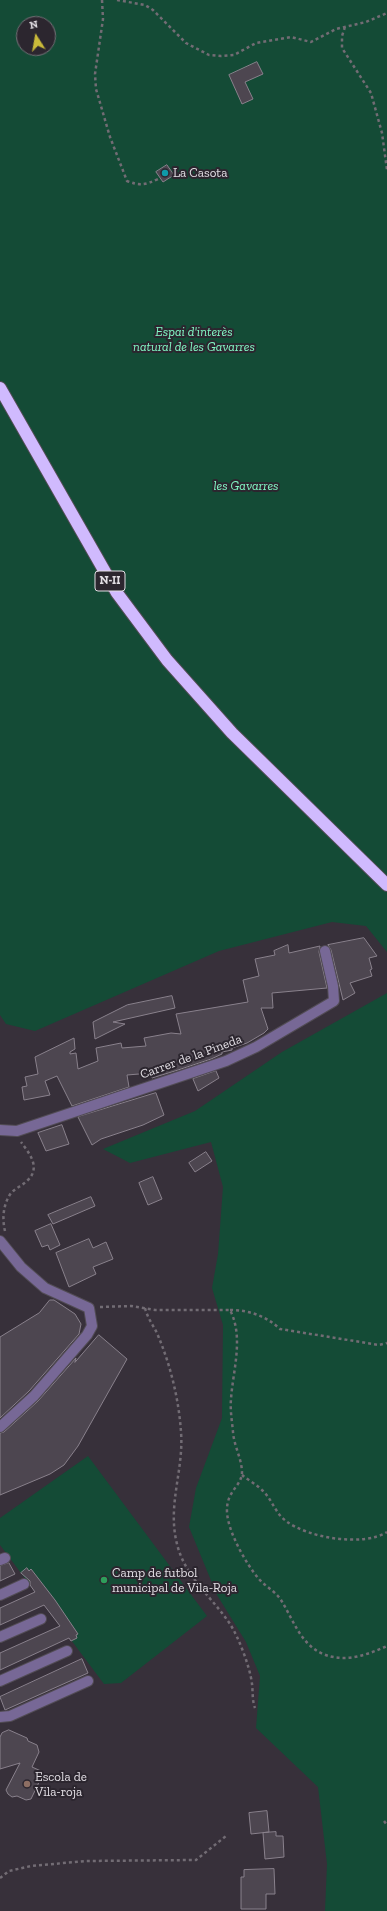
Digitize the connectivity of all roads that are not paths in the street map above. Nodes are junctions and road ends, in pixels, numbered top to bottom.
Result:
1 (0, 388) edge
2 (387, 885) edge
3 (325, 951) dead end
4 (0, 1130) edge
5 (3, 1237) edge
6 (0, 1427) edge
7 (24, 1584) dead end
8 (0, 1594) edge
9 (42, 1619) dead end
10 (0, 1637) edge
11 (67, 1651) dead end
12 (0, 1681) edge
13 (88, 1681) dead end
14 (0, 1716) edge

1 - 2 highway, N-II
3 - 4 street, Carrer de la Pineda
5 - 6 street
7 - 8 street
9 - 10 street
11 - 12 street
13 - 14 street

